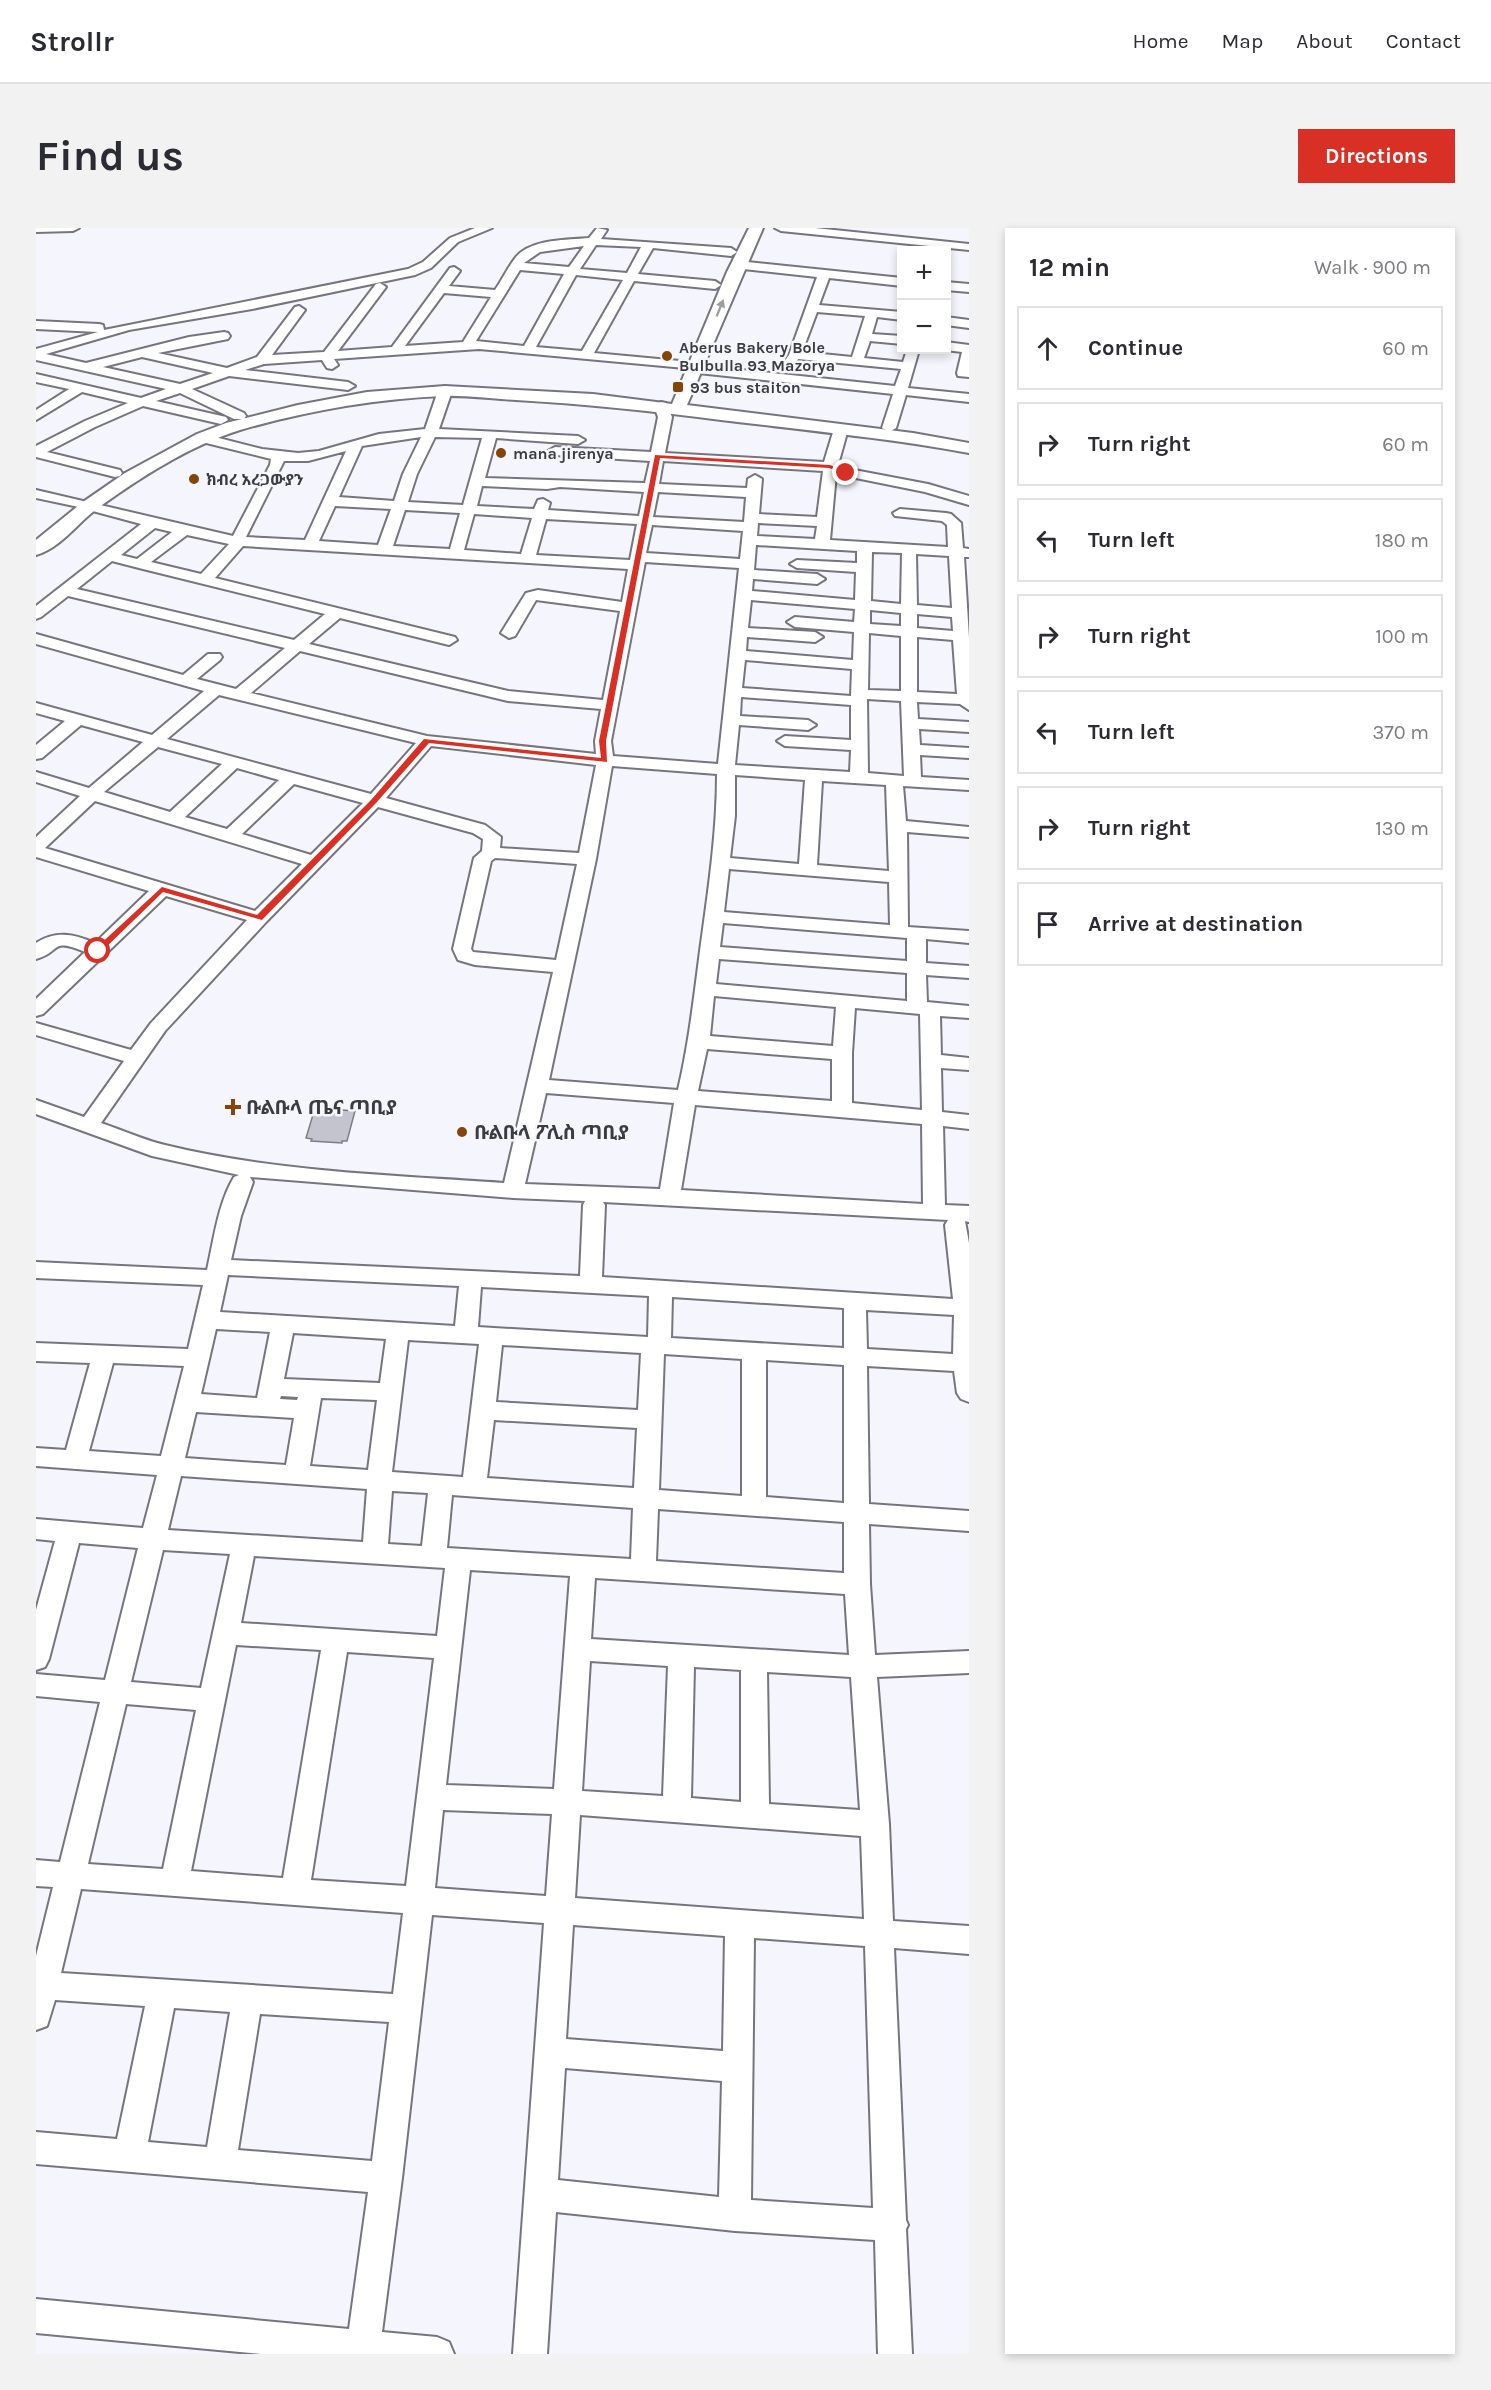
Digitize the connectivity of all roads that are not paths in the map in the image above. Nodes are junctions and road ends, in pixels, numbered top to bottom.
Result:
1 (72, 228) edge
2 (486, 228) edge
3 (602, 228) edge
4 (743, 228) edge
5 (756, 228) edge
6 (781, 228) edge
7 (923, 228) edge
8 (36, 229) edge
9 (811, 230) edge
10 (861, 232) edge
11 (593, 240) junction
12 (649, 244) junction
13 (916, 246) edge
14 (920, 246) edge
15 (951, 247) edge
16 (969, 247) edge
17 (734, 259) junction
18 (516, 266) junction
19 (454, 271) dead end
20 (572, 272) junction
21 (824, 275) junction
22 (630, 277) junction
23 (897, 282) edge
24 (716, 285) junction
25 (951, 286) edge
26 (380, 287) dead end
27 (969, 288) edge
28 (442, 289) junction
29 (498, 294) junction
30 (242, 307) junction
31 (812, 308) junction
32 (299, 310) dead end
33 (872, 313) junction
34 (897, 316) edge
35 (951, 322) edge
36 (969, 324) edge
37 (36, 325) edge
38 (128, 327) junction
39 (231, 328) junction
40 (865, 337) junction
41 (897, 340) edge
42 (467, 346) junction
43 (951, 347) edge
44 (528, 349) junction
45 (969, 349) edge
46 (396, 350) junction
47 (141, 353) junction
48 (36, 354) edge
49 (912, 354) edge
50 (586, 355) junction
51 (795, 355) junction
52 (327, 357) junction
53 (262, 360) junction
54 (857, 361) junction
55 (200, 366) junction
56 (908, 366) junction
57 (84, 367) junction
58 (687, 367) junction
59 (228, 372) junction
60 (966, 373) edge
61 (36, 378) edge
62 (780, 378) junction
63 (55, 382) junction
64 (80, 388) junction
65 (180, 388) junction
66 (348, 389) junction
67 (445, 391) junction
68 (901, 391) junction
69 (962, 397) edge
70 (36, 400) edge
71 (670, 400) junction
72 (142, 402) junction
73 (54, 404) junction
74 (36, 416) edge
75 (239, 416) junction
76 (221, 420) junction
77 (889, 428) junction
78 (841, 429) junction
79 (431, 431) junction
80 (46, 433) dead end
81 (490, 434) junction
82 (62, 436) junction
83 (203, 438) junction
84 (963, 444) edge
85 (356, 445) junction
86 (36, 452) edge
87 (658, 452) junction
88 (278, 457) junction
89 (552, 462) junction
90 (756, 463) junction
91 (830, 467) junction
92 (115, 473) junction
93 (477, 482) junction
94 (904, 483) junction
95 (651, 487) junction
96 (754, 493) junction
97 (36, 494) edge
98 (329, 501) junction
99 (969, 501) edge
100 (83, 504) junction
101 (399, 505) junction
102 (469, 510) junction
103 (540, 515) junction
104 (645, 520) junction
105 (952, 520) junction
106 (969, 520) edge
107 (826, 522) junction
108 (152, 523) junction
109 (750, 528) junction
110 (184, 530) junction
111 (36, 532) edge
112 (900, 534) junction
113 (237, 541) junction
114 (798, 542) junction
115 (822, 543) junction
116 (310, 545) junction
117 (865, 546) junction
118 (36, 549) edge
119 (384, 550) junction
120 (962, 552) edge
121 (456, 554) junction
122 (529, 554) junction
123 (108, 556) junction
124 (638, 558) junction
125 (139, 564) junction
126 (865, 568) junction
127 (746, 569) junction
128 (797, 571) junction
129 (817, 572) junction
130 (962, 574) edge
131 (204, 579) junction
132 (66, 591) junction
133 (744, 595) junction
134 (796, 600) junction
135 (816, 601) junction
136 (863, 605) junction
137 (962, 606) edge
138 (630, 608) junction
139 (910, 609) junction
140 (336, 613) junction
141 (36, 614) edge
142 (862, 626) junction
143 (794, 629) junction
144 (815, 630) junction
145 (739, 632) junction
146 (910, 632) junction
147 (509, 633) dead end
148 (960, 636) junction
149 (36, 639) edge
150 (449, 640) dead end
151 (296, 646) junction
152 (737, 656) junction
153 (214, 657) dead end
154 (813, 661) junction
155 (861, 665) junction
156 (186, 680) junction
157 (735, 686) junction
158 (216, 688) junction
159 (240, 694) junction
160 (859, 694) junction
161 (811, 698) junction
162 (909, 698) junction
163 (968, 702) edge
164 (609, 705) junction
165 (37, 709) edge
166 (78, 719) junction
167 (731, 720) junction
168 (910, 723) junction
169 (808, 725) junction
170 (969, 727) edge
171 (786, 732) junction
172 (153, 740) junction
173 (427, 741) junction
174 (808, 742) junction
175 (860, 746) junction
176 (912, 750) junction
177 (969, 753) edge
178 (36, 754) edge
179 (605, 760) junction
180 (233, 763) junction
181 (726, 768) junction
182 (782, 773) junction
183 (814, 776) junction
184 (36, 777) edge
185 (860, 778) junction
186 (289, 779) junction
187 (894, 780) junction
188 (913, 781) junction
189 (969, 785) edge
190 (92, 794) junction
191 (374, 801) junction
192 (174, 818) junction
193 (898, 826) junction
194 (969, 832) edge
195 (231, 835) junction
196 (36, 849) edge
197 (491, 854) junction
198 (587, 859) junction
199 (315, 862) junction
200 (721, 863) junction
201 (808, 870) junction
202 (898, 877) junction
203 (162, 889) junction
204 (714, 917) junction
205 (259, 918) junction
206 (907, 933) junction
207 (969, 937) edge
208 (98, 951) junction
209 (709, 952) junction
210 (36, 953) edge
211 (564, 967) junction
212 (915, 968) junction
213 (969, 972) edge
214 (705, 989) junction
215 (846, 1001) junction
216 (923, 1007) junction
217 (36, 1010) edge
218 (969, 1011) edge
219 (36, 1029) edge
220 (699, 1042) junction
221 (842, 1053) junction
222 (136, 1058) junction
223 (931, 1061) junction
224 (969, 1064) edge
225 (538, 1086) junction
226 (687, 1096) junction
227 (36, 1107) edge
228 (842, 1109) junction
229 (934, 1118) junction
230 (36, 1121) edge
231 (969, 1122) edge
232 (88, 1126) junction
233 (242, 1182) junction
234 (513, 1191) junction
235 (669, 1197) junction
236 (594, 1205) junction
237 (934, 1212) junction
238 (965, 1221) edge
239 (36, 1269) edge
240 (219, 1272) junction
241 (471, 1278) junction
242 (591, 1284) junction
243 (661, 1288) junction
244 (855, 1301) junction
245 (967, 1307) edge
246 (207, 1320) junction
247 (283, 1325) junction
248 (398, 1331) junction
249 (466, 1335) junction
250 (491, 1337) junction
251 (656, 1346) junction
252 (36, 1352) edge
253 (754, 1352) junction
254 (103, 1356) junction
255 (198, 1358) junction
256 (856, 1358) junction
257 (965, 1363) junction
258 (388, 1392) junction
259 (969, 1393) edge
260 (268, 1397) junction
261 (309, 1399) junction
262 (187, 1402) junction
263 (483, 1410) junction
264 (650, 1420) junction
265 (36, 1457) edge
266 (75, 1460) junction
267 (171, 1467) junction
268 (297, 1474) junction
269 (379, 1480) junction
270 (441, 1485) junction
271 (474, 1488) junction
272 (647, 1500) junction
273 (754, 1506) junction
274 (856, 1514) junction
275 (969, 1521) edge
276 (36, 1529) edge
277 (70, 1531) junction
278 (153, 1539) junction
279 (244, 1545) junction
280 (375, 1553) junction
281 (447, 1558) junction
282 (583, 1566) junction
283 (643, 1570) junction
284 (857, 1584) junction
285 (42, 1618) edge
286 (226, 1633) junction
287 (336, 1640) junction
288 (449, 1648) junction
289 (578, 1648) junction
290 (681, 1655) junction
291 (36, 1659) edge
292 (754, 1660) junction
293 (969, 1662) edge
294 (863, 1667) junction
295 (36, 1685) edge
296 (115, 1693) junction
297 (212, 1700) junction
298 (431, 1797) junction
299 (567, 1802) junction
300 (677, 1810) junction
301 (755, 1815) junction
302 (875, 1824) junction
303 (36, 1873) edge
304 (71, 1875) junction
305 (174, 1883) junction
306 (295, 1892) junction
307 (419, 1900) junction
308 (560, 1911) junction
309 (740, 1924) junction
310 (879, 1934) junction
311 (969, 1940) edge
312 (40, 1985) edge
313 (162, 1994) junction
314 (247, 1999) junction
315 (406, 2009) junction
316 (36, 2016) edge
317 (550, 2052) junction
318 (736, 2067) junction
319 (36, 2148) edge
320 (129, 2157) junction
321 (220, 2163) junction
322 (386, 2178) junction
323 (541, 2194) junction
324 (735, 2215) junction
325 (892, 2225) junction
326 (36, 2316) edge
327 (363, 2346) junction
328 (437, 2354) edge
329 (530, 2354) edge
330 (895, 2354) edge

1 - 8 street
2 - 30 street
3 - 11 street
4 - 17 main road
5 - 17 main road
6 - 9 street
7 - 14 street
9 - 10 street
10 - 13 street
11 - 12 street
11 - 18 street
11 - 20 street
12 - 17 street
12 - 22 street
15 - 16 street
17 - 21 street
17 - 24 main road
58 -> 17 main road
18 - 20 street
18 - 29 street
19 - 28 street
20 - 22 street
20 - 44 street
21 - 23 street
21 - 31 street
22 - 24 street
22 - 50 street
24 - 58 main road
25 - 27 street
26 - 52 street
28 - 29 street
28 - 46 street
29 - 42 street
30 - 38 street
30 - 39 street
31 - 33 street
31 - 51 street
32 - 53 street
33 - 34 street
33 - 40 street
35 - 36 street
37 - 38 street
38 - 48 street
39 - 47 street
39 - 55 street
40 - 41 street
40 - 54 street
42 - 44 street
42 - 46 street
43 - 45 street
44 - 50 street
45 - 60 street
46 - 52 street
47 - 55 street
47 - 57 street
48 - 57 street
49 - 56 street
50 - 58 street
51 - 54 street
51 - 62 street
52 - 53 street
52 - 66 street
53 - 59 street
54 - 56 street
55 - 59 street
56 - 68 street
57 - 63 street
57 - 65 street
58 - 62 street
58 - 71 main road
58 - 71 main road
59 - 65 street
59 - 66 street
60 - 69 street
61 - 63 street
62 - 68 street
63 - 64 street
64 - 72 street
64 - 73 street
65 - 72 street
65 - 75 street
66 - 71 main road
66 - 75 main road
67 - 71 main road
67 - 79 street
67 - 83 main road
68 - 69 street
68 - 77 street
70 - 73 street
71 - 77 main road
71 - 78 main road
71 - 87 street
72 - 76 street
72 - 82 street
73 - 74 street
75 - 76 main road
76 - 92 main road
77 - 84 main road
78 - 84 main road
78 - 91 street
79 - 81 street
79 - 85 street
79 - 101 street
80 - 82 street
81 - 89 street
81 - 93 street
82 - 86 street
83 - 88 street
83 - 100 main road
85 - 88 street
85 - 98 street
86 - 92 street
87 - 89 street
87 - 90 street
87 - 95 street
88 - 113 street
89 - 93 street
89 - 95 street
89 - 103 street
90 - 91 street
90 - 96 street
91 - 94 street
91 - 107 street
92 - 100 main road
93 - 102 street
94 - 99 street
94 - 112 street
95 - 96 street
95 - 104 street
96 - 109 street
97 - 100 street
98 - 101 street
98 - 116 street
100 - 108 street
100 - 111 main road
100 - 118 main road
101 - 102 street
101 - 119 street
102 - 103 street
102 - 121 street
103 - 104 street
103 - 122 street
104 - 109 street
104 - 124 street
105 - 106 street
105 - 112 street
105 - 120 street
107 - 109 street
107 - 115 street
108 - 110 street
108 - 123 street
109 - 114 street
109 - 127 street
110 - 113 street
110 - 125 street
112 - 117 street
112 - 120 street
112 - 139 street
113 - 116 street
113 - 131 street
114 - 115 street
114 - 128 street
115 - 117 street
116 - 119 street
117 - 126 street
119 - 121 street
120 - 130 street
121 - 122 street
122 - 124 street
123 - 125 street
123 - 132 street
124 - 127 street
124 - 138 street
125 - 131 street
126 - 129 street
126 - 136 street
127 - 128 street
127 - 133 street
128 - 129 street
129 - 135 street
130 - 137 street
131 - 140 street
132 - 141 street
132 - 151 street
133 - 134 street
133 - 145 street
134 - 135 street
134 - 143 street
135 - 136 street
136 - 139 street
136 - 142 street
137 - 139 street
137 - 148 street
138 - 147 street
138 - 164 street
139 - 146 street
140 - 150 street
140 - 151 street
142 - 144 street
142 - 146 street
142 - 155 street
143 - 144 street
143 - 145 street
144 - 154 street
145 - 152 street
146 - 148 street
146 - 162 street
148 - 163 street
149 - 156 street
151 - 159 street
151 - 164 street
152 - 154 street
152 - 157 street
153 - 156 street
154 - 155 street
155 - 160 street
156 - 158 street
157 - 160 street
157 - 161 street
157 - 167 street
158 - 159 street
158 - 172 street
159 - 173 street
160 - 161 street
160 - 162 street
160 - 175 street
161 - 169 street
162 - 163 street
162 - 168 street
164 - 179 street
165 - 166 street
166 - 172 street
166 - 178 street
167 - 171 street
167 - 181 street
168 - 170 street
168 - 176 street
169 - 171 street
169 - 174 street
171 - 174 street
171 - 182 street
172 - 180 street
172 - 190 street
173 - 179 street
173 - 191 street
174 - 175 street
175 - 185 street
176 - 177 street
176 - 188 street
179 - 181 street
179 - 198 street
180 - 186 street
180 - 192 street
181 - 182 street
181 - 200 street
182 - 183 street
183 - 185 street
183 - 201 street
184 - 190 street
185 - 187 street
186 - 191 street
186 - 195 street
187 - 188 street
187 - 193 street
188 - 189 street
190 - 192 street
190 - 196 street
191 - 197 street
191 - 199 street
192 - 195 street
193 - 194 street
193 - 202 street
195 - 199 street
196 - 203 street
197 - 198 street
197 - 211 street
198 - 211 street
199 - 205 street
200 - 201 street
200 - 204 street
201 - 202 street
202 - 206 street
203 - 205 street
203 - 208 street
204 - 206 street
204 - 209 street
205 - 222 street
206 - 207 street
206 - 212 street
208 - 210 street
208 - 217 street
209 - 212 street
209 - 214 street
211 - 225 street
212 - 213 street
212 - 216 street
214 - 215 street
214 - 220 street
215 - 216 street
215 - 221 street
216 - 218 street
216 - 223 street
219 - 222 street
220 - 221 street
220 - 226 street
221 - 228 street
222 - 232 street
223 - 224 street
223 - 229 street
225 - 226 street
225 - 234 street
226 - 228 street
226 - 235 street
227 - 232 street
228 - 229 street
229 - 231 street
229 - 237 street
230 - 233 street
232 - 234 street
233 - 236 street
233 - 240 street
234 - 235 street
235 - 237 street
236 - 238 street
236 - 242 street
237 - 238 street
238 - 245 street
239 - 240 street
240 - 241 street
240 - 246 street
241 - 242 street
241 - 249 street
242 - 243 street
243 - 244 street
243 - 251 street
244 - 245 street
244 - 256 street
245 - 257 street
246 - 247 street
246 - 255 street
247 - 248 street
247 - 260 street
248 - 249 street
248 - 258 street
249 - 250 street
250 - 251 street
250 - 263 street
251 - 253 street
251 - 264 street
252 - 254 street
253 - 256 street
253 - 273 street
254 - 255 street
254 - 266 street
255 - 262 street
256 - 257 street
256 - 274 street
257 - 259 street
258 - 261 street
258 - 269 street
260 - 261 street
260 - 262 street
261 - 268 street
262 - 267 street
263 - 264 street
263 - 271 street
264 - 272 street
265 - 266 street
266 - 267 street
267 - 268 street
267 - 278 street
268 - 269 street
269 - 270 street
269 - 280 street
270 - 271 street
270 - 281 street
271 - 272 street
272 - 273 street
272 - 283 street
273 - 274 street
274 - 275 street
274 - 284 street
276 - 277 street
277 - 278 street
277 - 285 street
278 - 279 street
278 - 296 street
279 - 280 street
279 - 286 street
280 - 281 street
281 - 282 street
281 - 288 street
282 - 283 street
282 - 289 street
283 - 284 street
284 - 294 street
285 - 291 street
286 - 287 street
286 - 297 street
287 - 288 street
287 - 306 street
288 - 298 street
289 - 290 street
289 - 299 street
290 - 292 street
290 - 300 street
292 - 294 street
292 - 301 street
293 - 294 street
294 - 302 street
295 - 296 street
296 - 297 street
296 - 304 street
297 - 305 street
298 - 299 street
298 - 307 street
299 - 300 street
299 - 308 street
300 - 301 street
301 - 302 street
302 - 310 street
303 - 304 street
304 - 305 street
304 - 312 street
305 - 306 street
306 - 307 street
307 - 308 street
307 - 315 street
308 - 309 street
308 - 317 street
309 - 310 street
309 - 318 street
310 - 311 street
310 - 325 street
312 - 313 street
312 - 316 street
313 - 314 street
313 - 320 street
314 - 315 street
314 - 321 street
315 - 322 street
317 - 318 street
317 - 323 street
318 - 324 street
319 - 320 street
320 - 321 street
321 - 322 street
322 - 327 street
323 - 324 street
323 - 329 street
324 - 325 street
325 - 330 street
326 - 327 street
327 - 328 street

